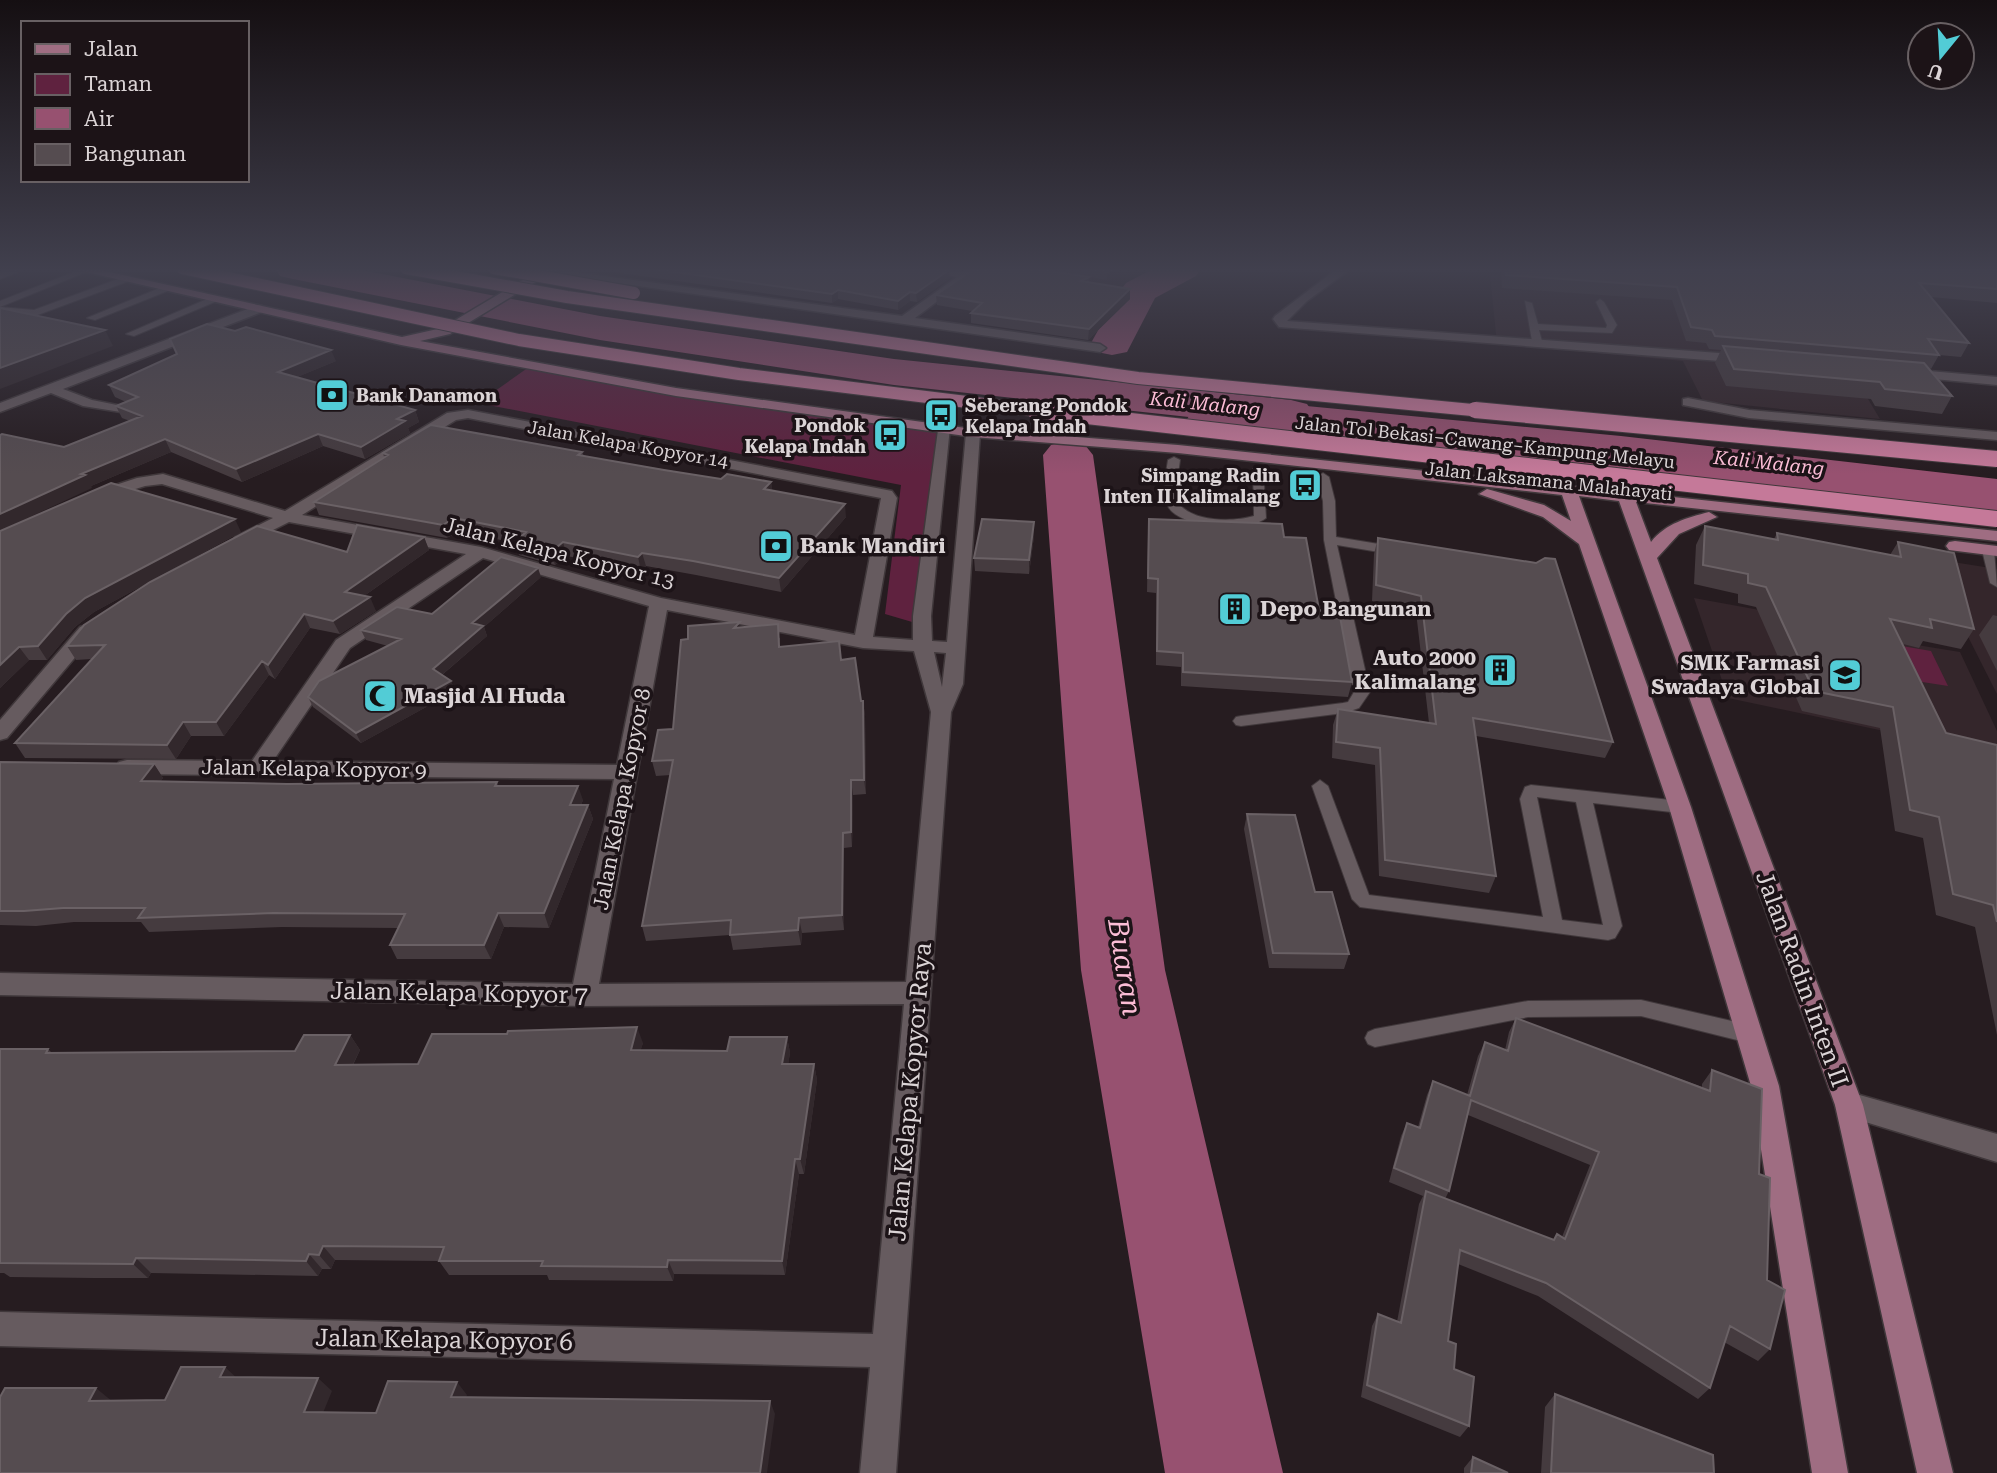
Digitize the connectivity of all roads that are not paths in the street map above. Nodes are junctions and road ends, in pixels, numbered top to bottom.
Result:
1 (187, 337) edge
2 (382, 337) edge
3 (418, 337) edge
4 (446, 337) edge
5 (504, 337) edge
6 (833, 337) edge
7 (850, 337) edge
8 (1014, 337) edge
9 (1473, 337) edge
10 (1537, 337) edge
11 (401, 341) junction
12 (1537, 341) junction
13 (908, 348) junction
14 (1100, 348) dead end
15 (440, 349) junction
16 (1760, 361) edge
17 (1886, 372) edge
18 (1997, 381) edge
19 (52, 389) junction
20 (28, 398) junction
21 (1688, 402) dead end
22 (0, 408) edge
23 (122, 410) edge
24 (0, 420) edge
25 (945, 430) junction
26 (973, 433) junction
27 (1997, 436) edge
28 (1098, 445) junction
29 (1997, 459) edge
30 (1174, 460) junction
31 (1259, 470) junction
32 (1323, 477) junction
33 (1487, 494) junction
34 (1570, 497) junction
35 (82, 502) edge
36 (1628, 503) junction
37 (287, 517) junction
38 (1709, 517) junction
39 (1997, 519) edge
40 (1330, 540) junction
41 (1994, 545) edge
42 (230, 547) edge
43 (1590, 551) junction
44 (481, 552) junction
45 (1410, 553) edge
46 (1648, 558) junction
47 (1997, 583) edge
48 (659, 603) junction
49 (102, 618) edge
50 (863, 642) junction
51 (922, 648) junction
52 (955, 648) junction
53 (942, 712) junction
54 (1241, 721) dead end
55 (0, 733) edge
56 (109, 767) edge
57 (258, 768) junction
58 (629, 772) junction
59 (1320, 786) dead end
60 (1589, 797) junction
61 (1680, 807) junction
62 (1555, 927) junction
63 (0, 984) edge
64 (918, 993) junction
65 (584, 995) junction
66 (1749, 1034) junction
67 (1376, 1038) dead end
68 (1849, 1105) junction
69 (1997, 1148) edge
70 (0, 1329) edge
71 (888, 1351) junction
72 (878, 1473) edge
73 (1830, 1473) edge
74 (1935, 1473) edge

1 - 19 street
2 - 11 main road, Jalan Laksamana Malahayati
3 - 11 main road
4 - 15 main road
5 - 39 highway, Jalan Tol Bekasi–Cawang–Kampung Melayu, bridge
6 - 13 highway, Jalan Tol Bekasi–Cawang–Kampung Melayu, bridge
7 - 13 highway, bridge
8 - 14 street
9 - 12 street
10 - 12 lane
11 - 15 main road, Jalan Laksamana Malahayati
12 - 16 street
13 - 29 highway, Jalan Tol Bekasi–Cawang–Kampung Melayu, bridge
15 - 25 main road, Jalan Laksamana Malahayati
17 - 18 street
19 - 20 street
19 - 23 street
20 - 22 street
20 - 24 street
21 - 27 street
25 - 26 main road, Jalan Laksamana Malahayati
25 - 51 street, Jalan Kelapa Kopyor Raya
26 - 28 main road, Jalan Laksamana Malahayati
26 - 52 street, Jalan Kelapa Kopyor Raya
28 - 30 main road, Jalan Laksamana Malahayati
28 - 34 main road, Jalan Laksamana Malahayati
30 - 31 main road, Jalan Laksamana Malahayati
30 - 31 lane
31 - 32 main road, Jalan Laksamana Malahayati
32 - 33 main road, Jalan Laksamana Malahayati
32 - 40 lane
33 - 34 main road, Jalan Laksamana Malahayati
33 - 43 main road
34 - 36 main road, Jalan Laksamana Malahayati
34 - 43 main road
35 - 37 street, Jalan Kelapa Kopyor 13
36 - 38 main road, Jalan Laksamana Malahayati
36 - 41 main road, Jalan Laksamana Malahayati
36 - 46 main road, Jalan Radin Inten II
37 - 42 street
37 - 44 street, Jalan Kelapa Kopyor 13
37 - 50 street, Jalan Kelapa Kopyor 14
38 - 41 main road, Jalan Laksamana Malahayati
38 - 46 main road
40 - 45 lane
40 - 54 lane
41 - 47 lane
43 - 61 main road
44 - 48 street, Jalan Kelapa Kopyor 13
44 - 57 street
46 - 68 main road, Jalan Radin Inten II
48 - 50 street, Jalan Kelapa Kopyor 13
48 - 58 street, Jalan Kelapa Kopyor 8
49 - 55 street
50 - 51 street, Jalan Kelapa Kopyor 13
51 - 52 street, Jalan Kelapa Kopyor 13
51 - 53 street, Jalan Kelapa Kopyor Raya
52 - 53 street, Jalan Kelapa Kopyor Raya
53 - 64 street, Jalan Kelapa Kopyor Raya
56 - 57 street, Jalan Kelapa Kopyor 9
57 - 58 street, Jalan Kelapa Kopyor 9
58 - 65 street, Jalan Kelapa Kopyor 8
59 - 62 lane
60 - 61 lane
60 - 62 lane
60 - 62 lane
61 - 66 main road
63 - 65 street, Jalan Kelapa Kopyor 7
64 - 65 street, Jalan Kelapa Kopyor 7
64 - 71 street, Jalan Kelapa Kopyor Raya
66 - 67 lane
66 - 73 main road
68 - 69 street
68 - 74 main road, Jalan Radin Inten II
70 - 71 street, Jalan Kelapa Kopyor 6
71 - 72 street, Jalan Kelapa Kopyor Raya

